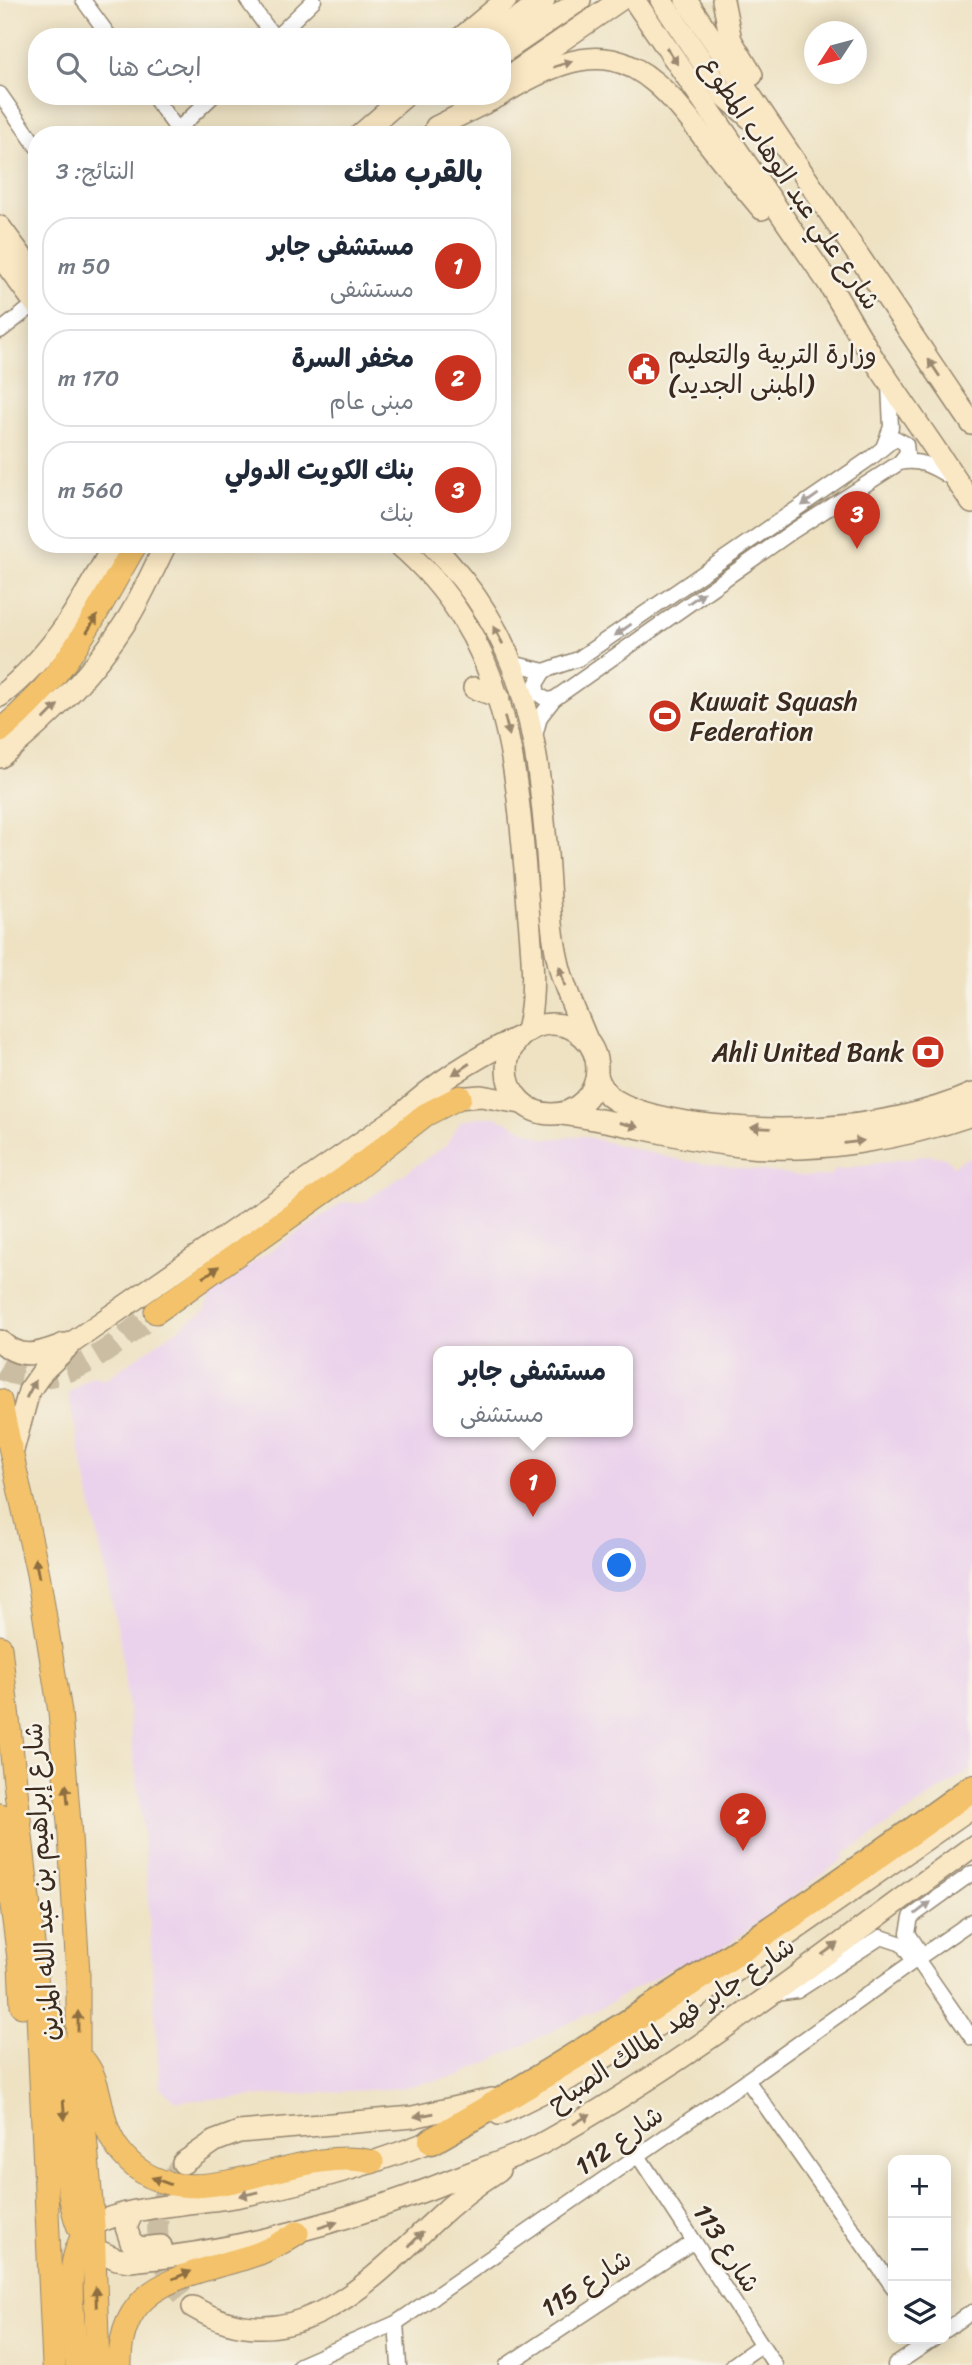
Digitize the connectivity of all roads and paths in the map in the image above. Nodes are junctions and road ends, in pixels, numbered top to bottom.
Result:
1 (83, 0) edge
2 (247, 0) edge
3 (314, 0) edge
4 (506, 0) edge
5 (544, 0) edge
6 (580, 0) edge
7 (620, 0) edge
8 (634, 0) edge
9 (661, 0) edge
10 (686, 0) edge
11 (723, 0) edge
12 (103, 28) edge
13 (268, 28) edge
14 (284, 28) edge
15 (473, 28) edge
16 (503, 28) edge
17 (511, 47) edge
18 (511, 75) edge
19 (511, 89) edge
20 (0, 94) edge
21 (158, 105) edge
22 (204, 105) edge
23 (395, 105) edge
24 (468, 105) edge
25 (482, 105) edge
26 (171, 126) edge
27 (181, 126) edge
28 (370, 126) edge
29 (439, 126) edge
30 (442, 126) edge
31 (28, 134) edge
32 (783, 145) junction
33 (0, 227) edge
34 (857, 251) junction
35 (0, 256) edge
36 (28, 266) edge
37 (829, 284) junction
38 (28, 294) edge
39 (28, 311) edge
40 (0, 331) edge
41 (888, 380) junction
42 (972, 424) edge
43 (884, 445) junction
44 (899, 463) junction
45 (957, 481) junction
46 (972, 503) edge
47 (107, 553) edge
48 (131, 553) edge
49 (162, 553) edge
50 (407, 553) edge
51 (439, 553) edge
52 (512, 663) junction
53 (544, 671) junction
54 (474, 688) dead end
55 (0, 696) edge
56 (499, 697) junction
57 (554, 699) junction
58 (0, 731) edge
59 (535, 736) junction
60 (0, 757) edge
61 (524, 1033) junction
62 (587, 1040) junction
63 (597, 1075) junction
64 (972, 1094) edge
65 (460, 1097) junction
66 (521, 1103) junction
67 (402, 1114) junction
68 (562, 1114) junction
69 (972, 1115) edge
70 (156, 1312) tunnel mouth
71 (0, 1341) edge
72 (73, 1342) junction
73 (0, 1401) edge
74 (13, 1450) junction
75 (0, 1647) edge
76 (972, 1788) edge
77 (972, 1807) edge
78 (0, 1815) edge
79 (972, 1847) edge
80 (972, 1873) edge
81 (972, 1921) edge
82 (917, 1959) junction
83 (36, 1971) junction
84 (774, 1990) junction
85 (972, 2038) edge
86 (78, 2055) junction
87 (747, 2080) junction
88 (514, 2092) junction
89 (432, 2141) junction
90 (538, 2146) junction
91 (639, 2157) junction
92 (372, 2162) junction
93 (183, 2163) tunnel mouth
94 (133, 2213) junction
95 (298, 2234) junction
96 (90, 2237) junction
97 (693, 2242) junction
98 (231, 2245) junction
99 (889, 2281) edge
100 (193, 2307) tunnel mouth
101 (972, 2312) edge
102 (396, 2323) junction
103 (951, 2327) edge
104 (925, 2344) edge
105 (761, 2345) junction
106 (42, 2365) edge
107 (54, 2365) edge
108 (77, 2365) edge
109 (98, 2365) edge
110 (120, 2365) edge
111 (300, 2365) edge
112 (399, 2365) edge
113 (507, 2365) edge
114 (733, 2365) edge
115 (775, 2365) edge
116 (895, 2365) edge

1 - 12 street
2 - 13 street
3 - 14 street
4 - 15 street
5 - 16 street
6 - 17 street
7 - 18 street
8 -> 37 street, شارع علي عبد الوهاب المطوع
9 - 32 street
10 - 32 street, شارع علي عبد الوهاب المطوع
11 - 34 street
19 -> 37 street
20 - 31 street
21 - 26 street
22 - 27 street
23 - 28 street
24 - 29 street
25 - 30 street
32 - 34 street, شارع علي عبد الوهاب المطوع
33 - 36 street
42 -> 34 street, شارع علي عبد الوهاب المطوع
35 - 38 street
37 - 41 street, شارع علي عبد الوهاب المطوع
39 - 40 street
41 - 43 street
41 - 45 street, شارع علي عبد الوهاب المطوع
43 - 44 street
43 -> 53 street
44 - 45 street
57 -> 44 street
45 - 46 street, شارع علي عبد الوهاب المطوع
47 - 55 street
58 -> 48 main road
60 -> 49 street
50 - 56 street
52 -> 51 street
52 - 53 street
52 - 59 street
53 - 57 street
54 - 56 street
56 -> 61 street
57 - 59 street
62 -> 59 street
61 - 62 street
61 - 66 street
61 -> 67 street
62 - 63 street
64 -> 63 street
63 - 68 street
65 - 66 street
65 - 67 street
70 -> 65 main road
66 - 68 street
67 - 72 street
68 -> 69 street
71 - 72 street
74 -> 72 street
73 - 74 main road, شارع إبراهيم بن عبد الله المزين
86 -> 74 main road, شارع إبراهيم بن عبد الله المزين
75 - 83 main road
76 - 88 highway
77 - 89 street, شارع جابر فهد المالك الصباح
78 - 106 main road
84 -> 79 street, شارع جابر فهد المالك الصباح
82 -> 80 street
81 - 82 street, شارع 112
82 - 84 street
82 - 85 street
82 - 87 street, شارع 112
83 -> 96 main road
83 - 107 main road
90 -> 84 street, شارع جابر فهد المالك الصباح
92 -> 86 main road
86 - 96 main road, شارع إبراهيم بن عبد الله المزين
87 - 91 street, شارع 112
87 - 99 street
88 - 89 highway
88 -> 93 street
89 - 92 street, شارع جابر فهد المالك الصباح
95 -> 90 street, شارع جابر فهد المالك الصباح
100 -> 90 street
91 - 97 street, شارع 113
91 - 102 street, شارع 112
92 -> 94 street, شارع جابر فهد المالك الصباح
94 - 96 street, شارع جابر فهد المالك الصباح
94 - 98 street
95 - 98 street, شارع جابر فهد المالك الصباح
110 -> 95 main road
96 - 98 street, شارع جابر فهد المالك الصباح
96 - 108 main road
109 -> 96 main road, شارع إبراهيم بن عبد الله المزين
97 - 105 street, شارع 113
97 - 113 street, شارع 115
101 - 103 street
102 - 111 street, شارع 112
102 - 112 street
104 - 116 street
105 - 114 street
105 - 115 street, شارع 113

